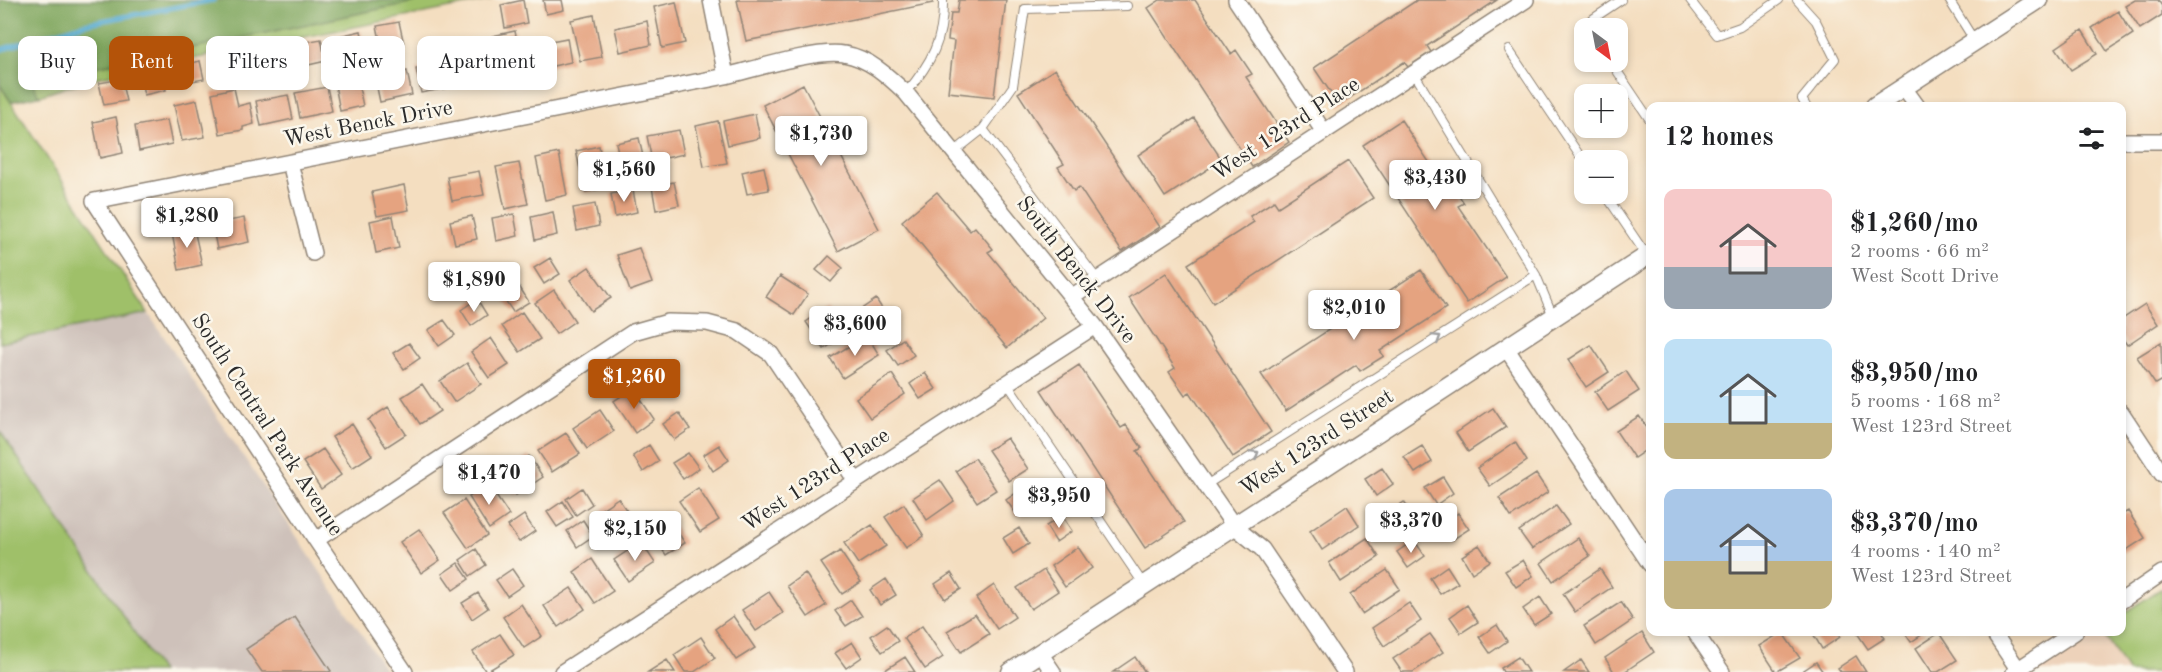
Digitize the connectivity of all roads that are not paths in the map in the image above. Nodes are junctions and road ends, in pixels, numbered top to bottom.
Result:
1 (711, 0) edge
2 (943, 0) edge
3 (1236, 0) edge
4 (1526, 0) edge
5 (1621, 0) edge
6 (1690, 0) edge
7 (1779, 0) edge
8 (1797, 0) edge
9 (1949, 0) edge
10 (2038, 0) edge
11 (1127, 6) dead end
12 (1594, 18) edge
13 (1975, 41) junction
14 (1509, 50) dead end
15 (862, 59) joint
16 (1618, 72) edge
17 (1414, 73) junction
18 (726, 76) junction
19 (1904, 88) junction
20 (906, 93) junction
21 (1804, 102) edge
22 (1881, 102) edge
23 (1914, 102) edge
24 (1646, 114) edge
25 (983, 129) junction
26 (1324, 132) junction
27 (2126, 141) edge
28 (2162, 141) edge
29 (1576, 150) edge
30 (954, 152) junction
31 (290, 163) junction
32 (94, 201) joint
33 (1612, 204) edge
34 (1646, 252) edge
35 (313, 253) dead end
36 (1646, 256) edge
37 (1536, 275) junction
38 (1097, 279) junction
39 (1071, 297) junction
40 (1554, 317) junction
41 (1095, 326) junction
42 (1506, 348) junction
43 (1007, 383) junction
44 (2126, 420) edge
45 (2162, 474) edge
46 (856, 481) junction
47 (1206, 485) junction
48 (1234, 526) junction
49 (316, 540) junction
50 (1646, 558) edge
51 (2162, 573) edge
52 (1144, 585) junction
53 (2126, 598) edge
54 (1698, 636) edge
55 (1995, 636) edge
56 (2068, 636) edge
57 (1040, 653) junction
58 (2016, 670) edge
59 (405, 672) edge
60 (562, 672) edge
61 (1011, 672) edge
62 (1053, 672) edge
63 (1345, 672) edge
64 (1722, 672) edge

1 - 18 street
2 - 20 lane
3 - 26 street
4 - 17 street, West 123rd Place
5 - 12 lane
6 - 7 lane
8 - 21 lane
9 - 13 lane
10 - 13 street
11 - 25 lane
13 - 19 street
14 - 29 lane
15 - 18 street, West Benck Drive
15 - 20 street, South Benck Drive
16 - 24 lane
17 - 26 street, West 123rd Place
17 - 37 lane
18 - 31 street, West Benck Drive
19 - 22 street
19 - 23 street
20 - 30 street, South Benck Drive
25 - 30 lane
25 - 38 lane
26 - 38 street, West 123rd Place
27 - 28 street
30 - 39 street, South Benck Drive
31 - 32 street, West Benck Drive
31 - 35 street
32 - 49 street, South Central Park Avenue
33 - 34 lane
36 - 40 street, West 123rd Street
37 - 40 lane
47 -> 37 lane
38 - 39 street, West 123rd Place
39 - 41 street, South Benck Drive
40 - 42 street, West 123rd Street
41 - 43 street, West 123rd Place
41 - 47 street, South Benck Drive
42 - 48 street, West 123rd Street
42 - 50 street
43 - 46 street, West 123rd Place
43 - 52 lane
44 - 45 street
46 - 49 street
46 - 60 street, West 123rd Place
47 - 48 street, South Benck Drive
48 - 52 street, West 123rd Street
48 - 63 street, South Benck Drive
49 - 59 street, South Central Park Avenue
51 - 53 street
52 - 57 street, West 123rd Street
54 - 64 street
55 - 58 street
56 - 58 street
57 - 61 street, West 123rd Street
57 - 62 street

